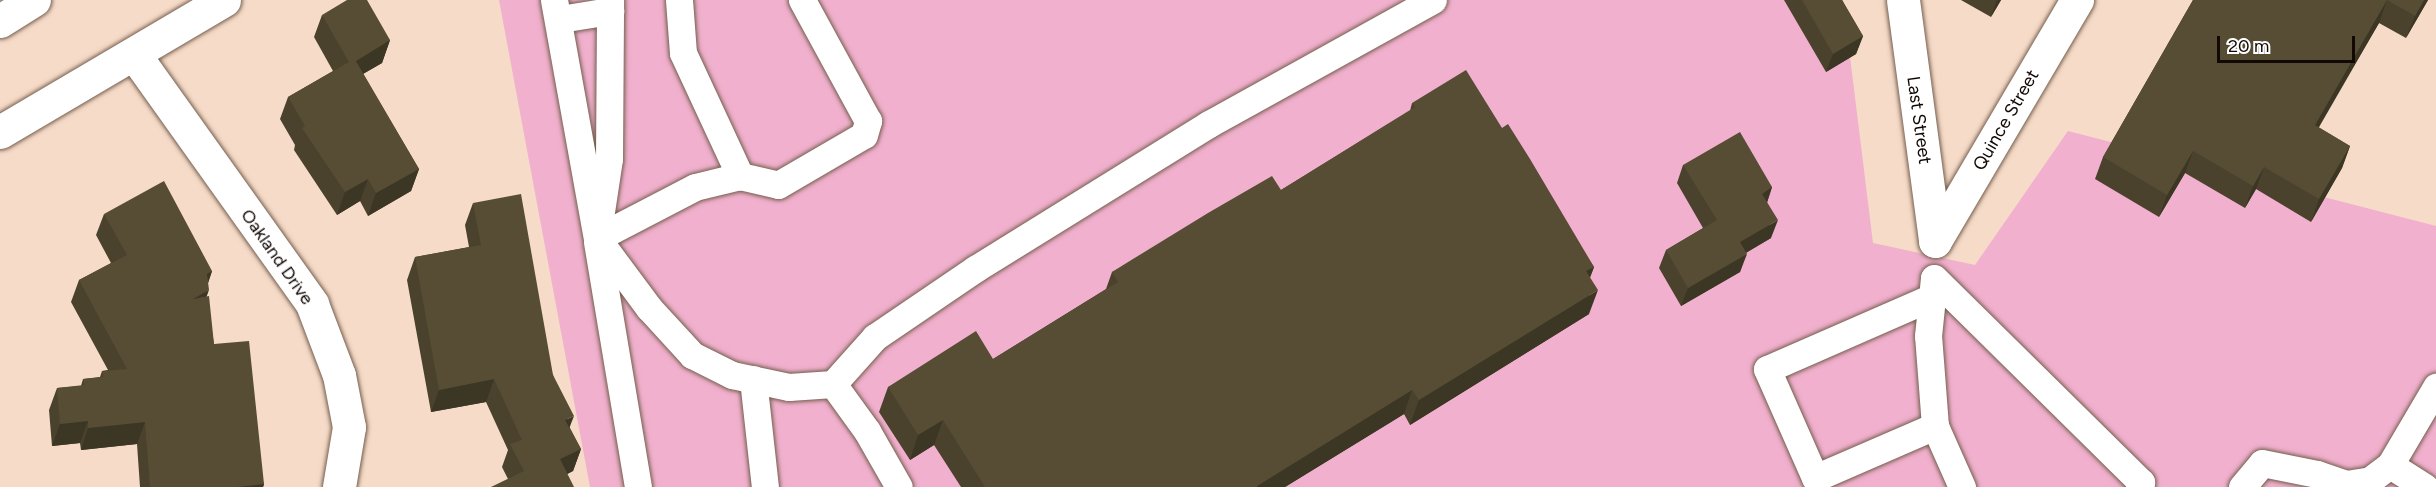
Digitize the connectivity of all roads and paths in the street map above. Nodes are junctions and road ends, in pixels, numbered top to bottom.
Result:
1 (34, 0) edge
2 (224, 0) edge
3 (679, 0) edge
4 (802, 0) edge
5 (1433, 0) edge
6 (1903, 0) edge
7 (2077, 0) edge
8 (610, 6) edge
9 (557, 10) edge
10 (0, 21) edge
11 (134, 54) junction
12 (0, 132) edge
13 (740, 176) junction
14 (597, 238) junction
15 (1935, 241) junction
16 (1933, 288) junction
17 (753, 379) junction
18 (833, 384) junction
19 (2436, 387) edge
20 (1935, 426) junction
21 (2390, 465) junction
22 (339, 487) edge
23 (638, 487) edge
24 (765, 487) edge
25 (899, 487) edge
26 (1962, 487) edge
27 (2139, 487) edge
28 (2241, 487) edge
29 (2425, 487) edge

1 - 10 main road
2 - 11 main road
3 - 13 lane
4 - 13 lane
5 - 18 lane
6 - 15 main road, Last Street
7 - 15 main road, Quince Street
8 - 9 lane
8 - 14 lane
9 - 14 lane
11 - 12 main road
11 - 22 main road, Oakland Drive
13 - 14 lane
14 - 17 lane
14 - 23 lane
15 - 16 lane
16 - 20 lane
16 - 20 lane
16 - 27 lane
17 - 18 lane
17 - 24 lane
18 - 25 lane
19 - 21 lane
20 - 26 lane
21 - 28 lane
21 - 29 lane

